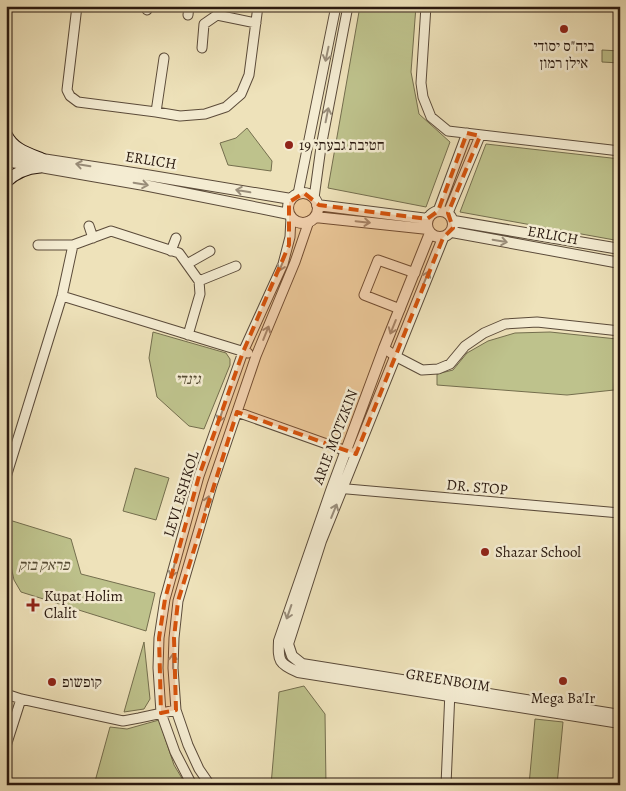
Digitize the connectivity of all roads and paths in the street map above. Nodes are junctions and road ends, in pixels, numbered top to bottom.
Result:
1 (77, 6) edge
2 (258, 6) edge
3 (336, 6) edge
4 (348, 6) edge
5 (426, 6) edge
6 (256, 23) junction
7 (202, 48) dead end
8 (164, 58) dead end
9 (156, 112) junction
10 (467, 133) junction
11 (6, 134) edge
12 (480, 136) junction
13 (6, 151) edge
14 (620, 151) edge
15 (6, 161) edge
16 (41, 163) junction
17 (6, 182) edge
18 (294, 197) junction
19 (316, 201) junction
20 (290, 215) junction
21 (447, 215) junction
22 (312, 219) junction
23 (89, 226) dead end
24 (429, 227) junction
25 (447, 235) junction
26 (93, 238) junction
27 (176, 238) dead end
28 (74, 244) junction
29 (38, 245) dead end
30 (620, 250) edge
31 (171, 251) junction
32 (210, 251) dead end
33 (620, 263) edge
34 (187, 264) junction
35 (236, 266) dead end
36 (415, 273) junction
37 (199, 280) junction
38 (62, 296) junction
39 (400, 309) junction
40 (620, 331) edge
41 (188, 335) junction
42 (384, 348) junction
43 (243, 352) junction
44 (256, 356) junction
45 (395, 356) junction
46 (237, 412) junction
47 (346, 450) junction
48 (356, 454) junction
49 (6, 477) edge
50 (332, 488) junction
51 (342, 489) junction
52 (620, 513) edge
53 (278, 655) joint
54 (292, 656) joint
55 (450, 692) junction
56 (6, 694) edge
57 (21, 699) junction
58 (176, 710) junction
59 (161, 713) junction
60 (620, 715) edge
61 (620, 723) edge
62 (6, 746) edge
63 (192, 785) edge
64 (210, 785) edge
65 (446, 785) edge

1 - 9 street
2 - 6 street
3 -> 18 street
19 -> 4 street
5 - 10 street
6 - 7 street
6 - 9 street
8 - 9 street
10 - 12 street
10 - 21 street
11 - 16 main road
12 - 14 street
12 - 21 street
13 - 16 street, ERLICH
15 - 16 street, ERLICH
16 - 17 main road
18 -> 16 street, ERLICH
16 -> 20 street, ERLICH
18 - 19 street
18 - 20 street
19 - 22 street
19 - 24 street
20 - 22 street
20 -> 43 street, LEVI ESHKOL
21 - 24 street
21 - 25 street
21 - 30 street, ERLICH
22 -> 24 street
44 -> 22 street, LEVI ESHKOL
23 - 26 street
24 - 25 street
24 - 36 street, ARIE MOTZKIN
25 -> 33 street, ERLICH
45 -> 25 street, ARIE MOTZKIN
26 - 28 street
26 - 31 street
27 - 31 street
28 - 29 street
28 - 38 street
31 - 34 street
32 - 34 street
34 - 37 street
35 - 37 street
36 - 39 street, ARIE MOTZKIN
36 - 39 street
37 - 41 street
38 - 41 street
38 - 49 street
39 -> 42 street, ARIE MOTZKIN
40 - 45 street
41 - 43 street
42 - 45 street
42 - 47 street, ARIE MOTZKIN
43 - 44 street
43 -> 59 street, LEVI ESHKOL
44 - 46 street, LEVI ESHKOL
45 - 48 street, ARIE MOTZKIN
46 - 47 street
58 -> 46 street, LEVI ESHKOL
47 - 48 street
47 - 50 street, ARIE MOTZKIN
48 - 51 street, ARIE MOTZKIN
50 - 51 street, DR. STOP
50 -> 53 street, ARIE MOTZKIN
51 - 52 street, DR. STOP
54 -> 51 street, ARIE MOTZKIN
53 - 55 street, GREENBOIM
54 - 55 street, GREENBOIM
55 - 60 street, GREENBOIM
55 - 61 street, GREENBOIM
55 - 65 street
56 - 57 street
57 - 59 street
57 - 62 street
58 - 59 street
58 - 64 street, LEVI ESHKOL
59 - 63 street, LEVI ESHKOL

